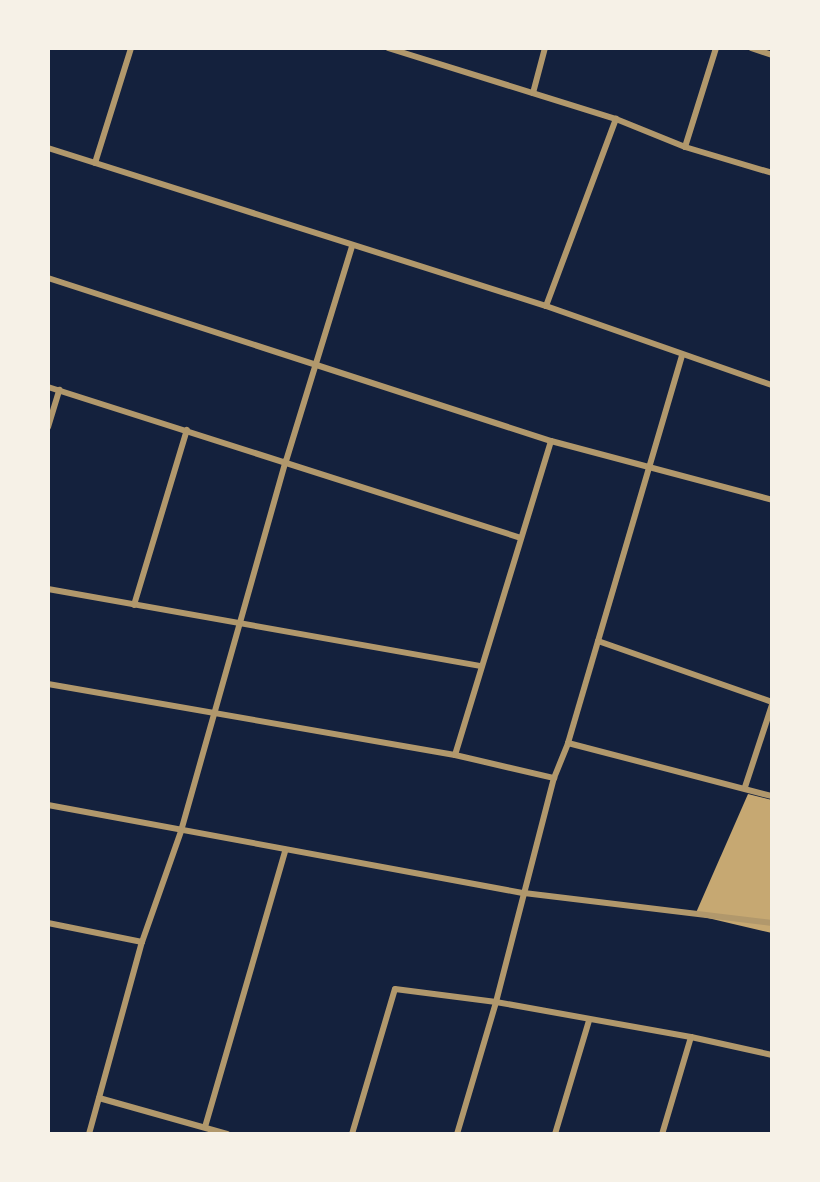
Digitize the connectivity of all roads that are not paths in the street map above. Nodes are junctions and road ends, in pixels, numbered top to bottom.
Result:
1 (130, 48) edge
2 (388, 48) edge
3 (545, 48) edge
4 (716, 48) edge
5 (752, 48) edge
6 (772, 54) edge
7 (533, 93) junction
8 (616, 119) junction
9 (685, 147) junction
10 (48, 148) edge
11 (96, 163) junction
12 (772, 173) edge
13 (352, 247) junction
14 (48, 279) edge
15 (546, 306) junction
16 (682, 355) junction
17 (314, 367) junction
18 (772, 385) edge
19 (48, 387) edge
20 (59, 390) junction
21 (48, 428) edge
22 (187, 430) junction
23 (551, 441) junction
24 (286, 461) junction
25 (649, 466) junction
26 (772, 500) edge
27 (520, 538) junction
28 (48, 589) edge
29 (134, 605) junction
30 (242, 626) junction
31 (598, 641) junction
32 (481, 666) junction
33 (48, 684) edge
34 (772, 704) edge
35 (216, 714) junction
36 (568, 743) junction
37 (455, 755) junction
38 (554, 778) junction
39 (745, 787) junction
40 (772, 796) edge
41 (48, 805) edge
42 (181, 831) junction
43 (285, 851) junction
44 (524, 893) junction
45 (48, 923) edge
46 (772, 923) edge
47 (142, 942) junction
48 (496, 1002) junction
49 (589, 1021) junction
50 (692, 1037) junction
51 (772, 1055) edge
52 (99, 1098) junction
53 (205, 1127) junction
54 (89, 1134) edge
55 (227, 1134) edge
56 (352, 1134) edge
57 (457, 1134) edge
58 (555, 1134) edge
59 (662, 1134) edge

1 - 11 street
2 - 7 street
3 - 7 street
4 - 9 street
5 - 6 street
7 - 8 street
8 - 9 street
8 - 15 street
9 - 12 street
10 - 11 street
11 - 13 street
13 - 15 street
13 - 17 street
14 - 17 street
15 - 16 street
16 - 18 street
16 - 25 street
17 - 23 street
17 - 24 street
19 - 20 street
20 - 21 street
20 - 22 street
22 - 24 street
22 - 29 street
23 - 25 street
23 - 27 street
24 - 27 street
24 - 30 street
25 - 26 street
25 - 31 street
27 - 32 street
28 - 29 street
29 - 30 street
30 - 32 street
30 - 35 street
31 - 34 street
31 - 36 street
32 - 37 street
33 - 35 street
34 - 39 street
35 - 37 street
35 - 42 street
36 - 38 street
36 - 39 street
37 - 38 street
38 - 44 street
39 - 40 street
41 - 42 street
42 - 43 street
42 - 47 street
43 - 44 street
43 - 53 street
44 - 46 street
44 - 48 street
45 - 47 street
47 - 52 street
48 - 49 street
48 - 56 street
48 - 57 street
49 - 50 street
49 - 58 street
50 - 51 street
50 - 59 street
52 - 53 street
52 - 54 street
53 - 55 street

